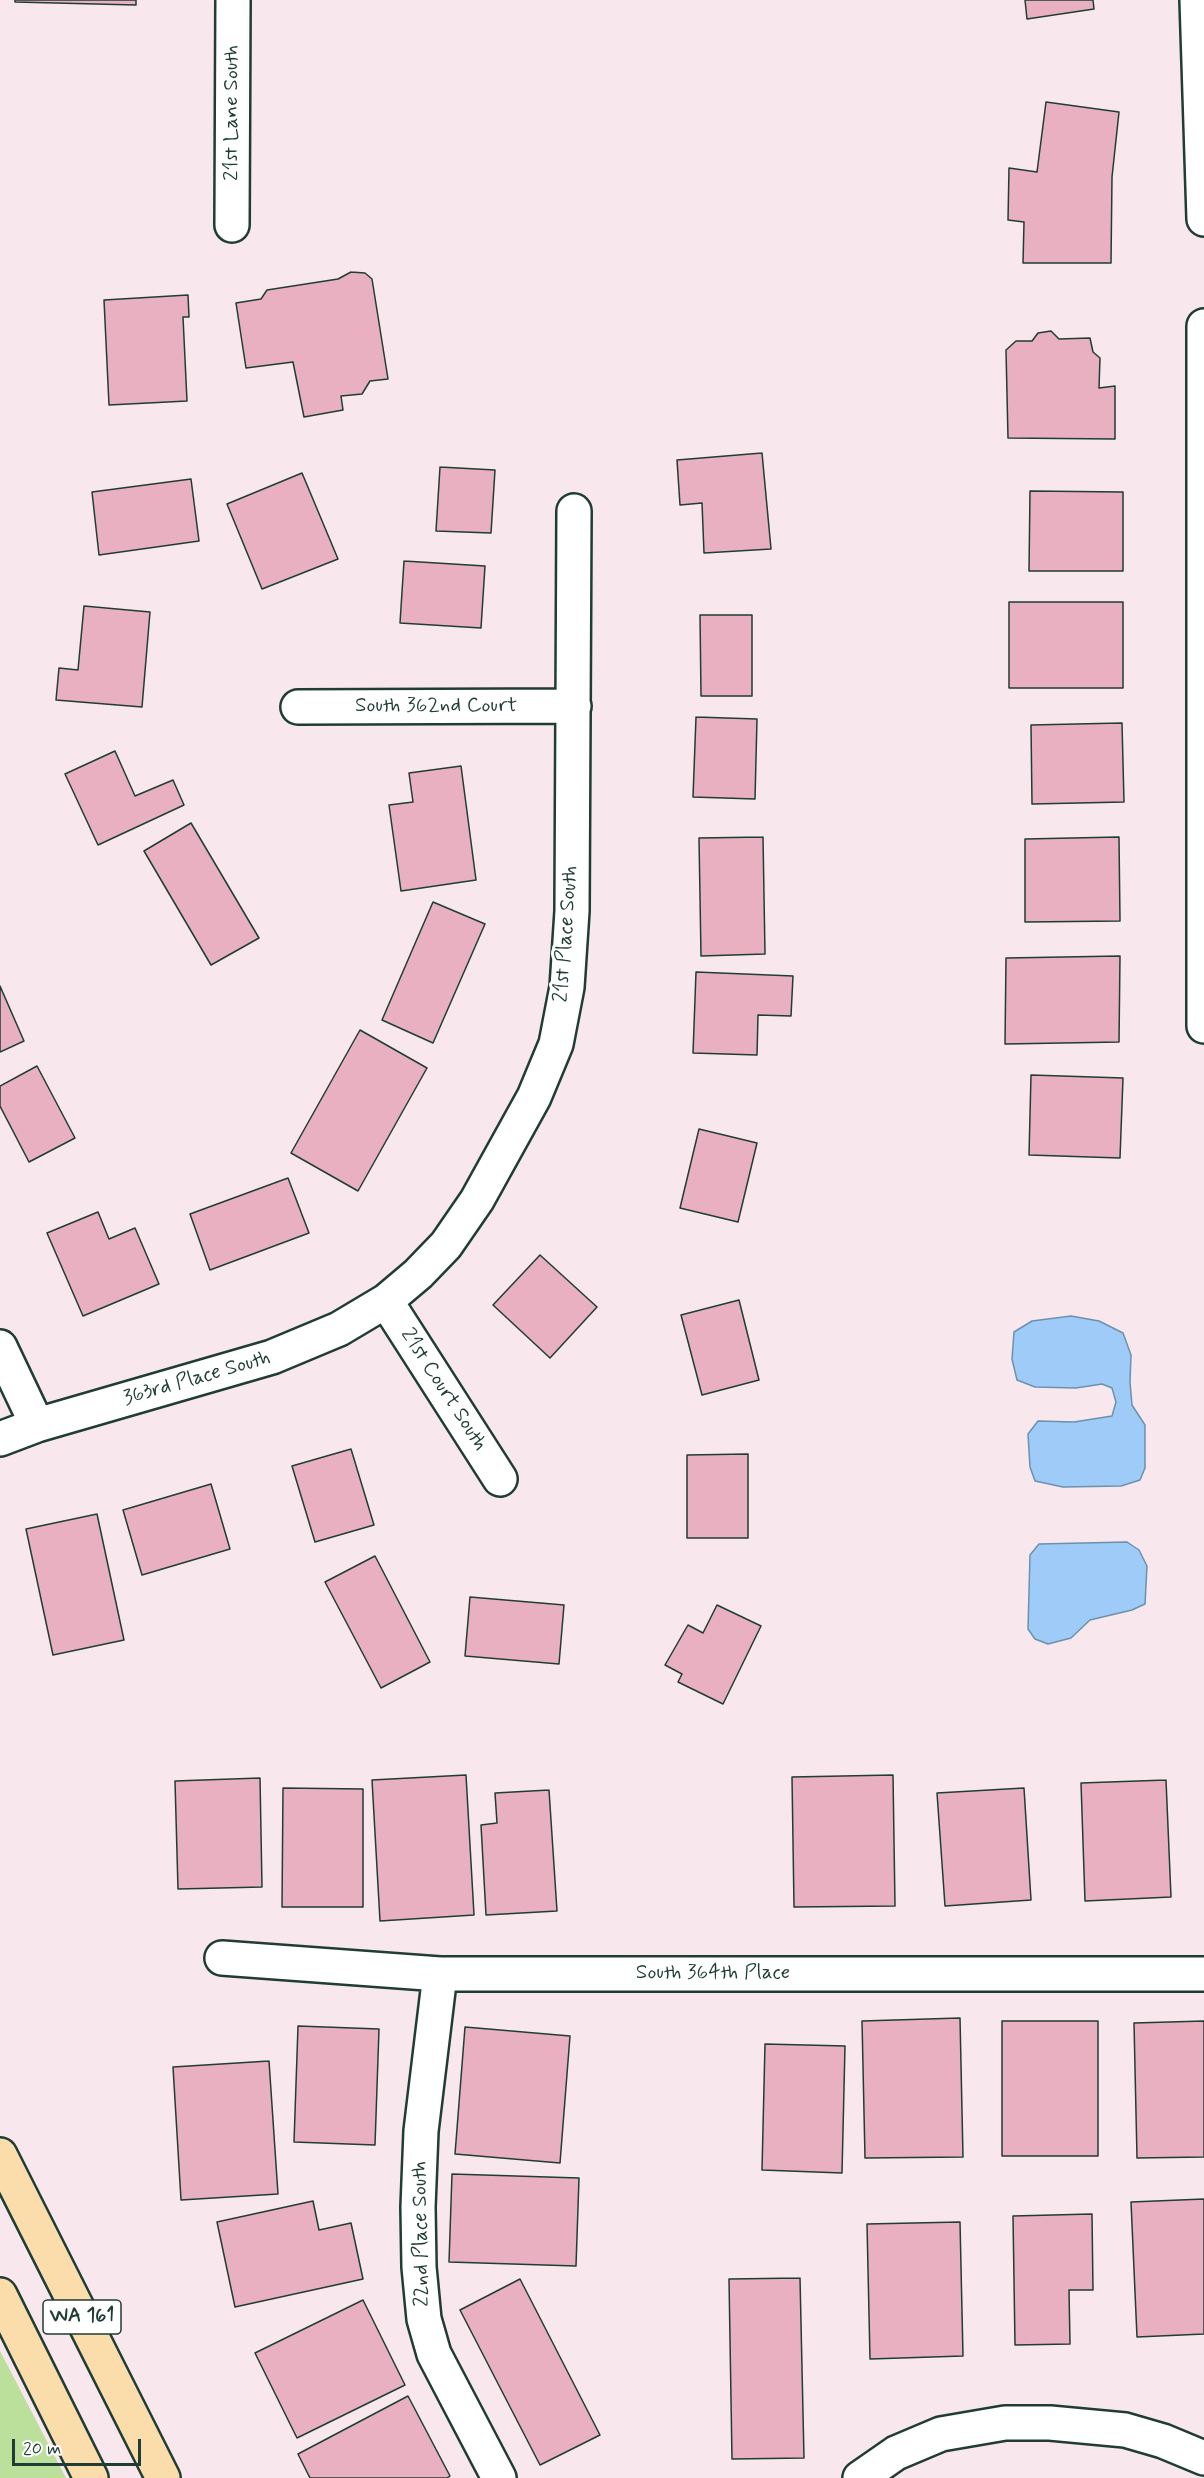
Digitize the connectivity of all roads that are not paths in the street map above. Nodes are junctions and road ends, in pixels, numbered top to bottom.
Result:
1 (233, 0) edge
2 (1197, 0) edge
3 (1204, 219) edge
4 (232, 225) dead end
5 (1204, 326) edge
6 (1204, 469) edge
7 (574, 511) dead end
8 (574, 706) junction
9 (298, 707) dead end
10 (1204, 1026) edge
11 (386, 1301) junction
12 (0, 1347) edge
13 (37, 1425) junction
14 (0, 1439) edge
15 (500, 1479) dead end
16 (222, 1958) dead end
17 (440, 1974) junction
18 (1204, 1974) edge
19 (0, 2155) edge
20 (0, 2295) edge
21 (1204, 2458) edge
22 (91, 2478) edge
23 (163, 2478) edge
24 (498, 2478) edge
25 (861, 2478) edge

1 - 4 street, 21st Lane South
2 - 3 street
5 - 6 street
6 - 10 street
7 - 8 street, 21st Place South
8 - 9 street, South 362nd Court
8 - 11 street, 21st Place South
11 - 13 street, 363rd Place South
11 - 15 street, 21st Court South
12 - 13 street
13 - 14 street, 363rd Place South
16 - 17 street, South 364th Place
17 - 18 street, South 364th Place
17 - 24 street, 22nd Place South
19 - 23 main road, WA 161
20 - 22 main road, WA 161
21 - 25 street

